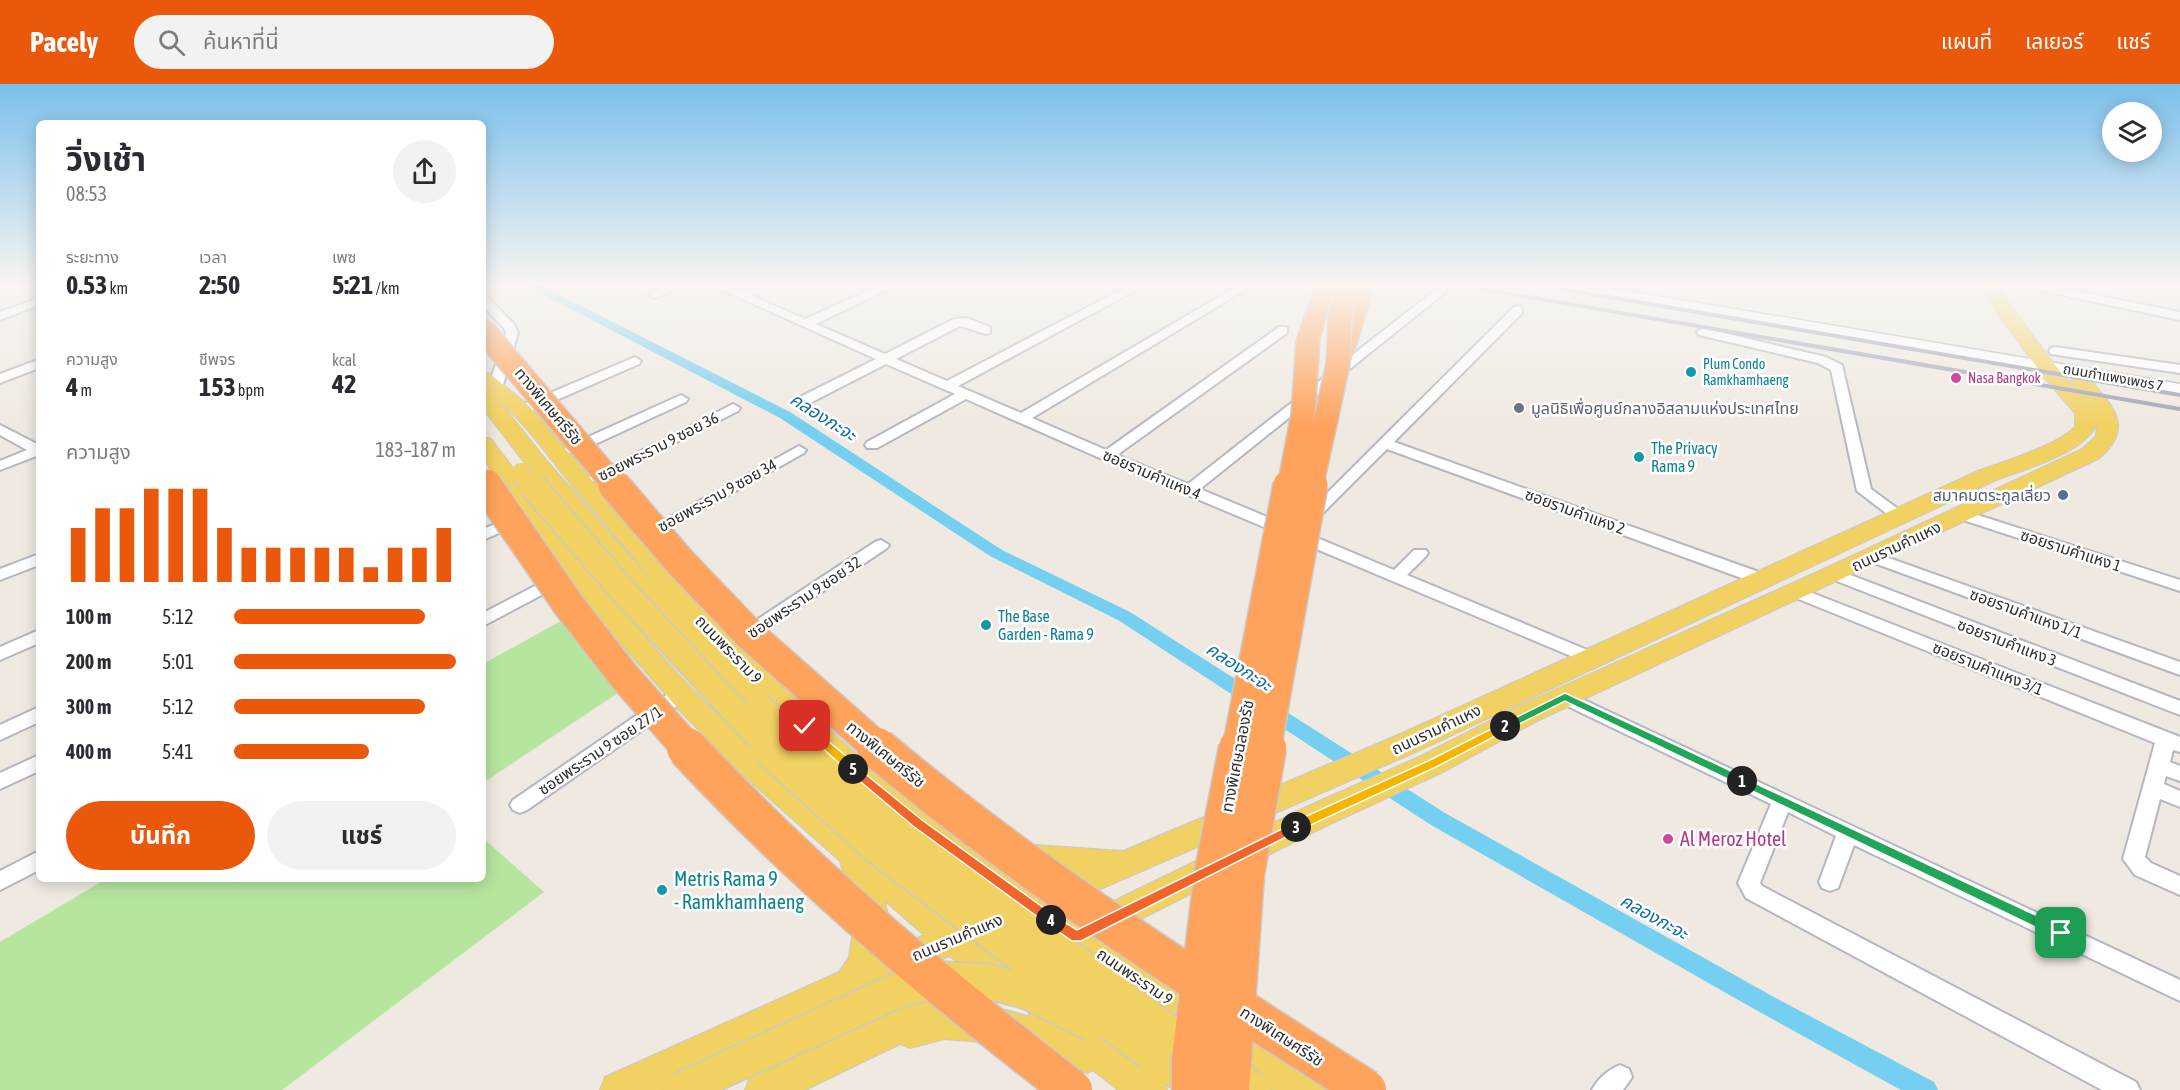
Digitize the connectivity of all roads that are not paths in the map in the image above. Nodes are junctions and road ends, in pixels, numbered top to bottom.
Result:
1 (511, 331) edge
2 (821, 331) edge
3 (940, 331) edge
4 (1052, 331) edge
5 (1170, 331) edge
6 (1296, 331) edge
7 (1297, 331) edge
8 (1339, 331) edge
9 (1349, 331) edge
10 (1390, 331) edge
11 (1496, 331) edge
12 (1857, 331) edge
13 (2028, 331) edge
14 (2036, 331) edge
15 (1703, 332) dead end
16 (486, 333) edge
17 (1295, 335) junction
18 (885, 359) junction
19 (635, 361) dead end
20 (2060, 363) junction
21 (1338, 364) junction
22 (36, 365) dead end
23 (2180, 369) edge
24 (0, 379) edge
25 (2180, 382) edge
26 (487, 385) edge
27 (947, 386) junction
28 (2180, 389) edge
29 (966, 394) junction
30 (681, 399) dead end
31 (807, 399) dead end
32 (733, 408) dead end
33 (522, 410) junction
34 (1021, 419) junction
35 (486, 426) edge
36 (0, 429) edge
37 (1385, 444) junction
38 (872, 445) dead end
39 (486, 446) edge
40 (36, 449) edge
41 (799, 450) dead end
42 (36, 451) edge
43 (1107, 456) junction
44 (0, 466) edge
45 (2004, 468) junction
46 (523, 472) edge
47 (2030, 482) junction
48 (583, 484) junction
49 (1190, 490) junction
50 (486, 496) edge
51 (534, 512) junction
52 (1962, 515) junction
53 (1900, 517) junction
54 (486, 534) edge
55 (1294, 534) junction
56 (634, 540) junction
57 (881, 545) dead end
58 (1420, 553) dead end
59 (1872, 557) junction
60 (36, 560) edge
61 (577, 569) junction
62 (1835, 574) junction
63 (0, 575) edge
64 (1396, 577) junction
65 (1764, 580) junction
66 (2180, 586) edge
67 (1797, 592) junction
68 (486, 618) edge
69 (36, 637) edge
70 (728, 648) junction
71 (0, 654) edge
72 (1592, 658) junction
73 (2180, 669) edge
74 (1615, 674) junction
75 (766, 688) junction
76 (681, 694) junction
77 (1565, 696) junction
78 (2180, 708) edge
79 (36, 715) edge
80 (716, 729) junction
81 (0, 733) edge
82 (2173, 742) edge
83 (36, 764) edge
84 (2159, 766) junction
85 (2180, 774) edge
86 (0, 782) edge
87 (2153, 788) junction
88 (2180, 799) edge
89 (1782, 801) junction
90 (520, 805) dead end
91 (918, 823) junction
92 (1848, 832) junction
93 (855, 855) junction
94 (36, 862) edge
95 (1130, 863) junction
96 (0, 881) edge
97 (1830, 882) dead end
98 (2180, 886) edge
99 (1159, 896) junction
100 (1030, 906) junction
101 (1077, 937) junction
102 (952, 938) junction
103 (998, 974) junction
104 (1142, 981) junction
105 (851, 985) junction
106 (2180, 991) edge
107 (870, 1041) junction
108 (1117, 1068) junction
109 (1150, 1072) edge
110 (619, 1090) edge
111 (680, 1090) edge
112 (764, 1090) edge
113 (1072, 1090) edge
114 (1192, 1090) edge
115 (1206, 1090) edge
116 (1229, 1090) edge
117 (1254, 1090) edge
118 (1305, 1090) edge
119 (1366, 1090) edge
120 (2127, 1090) edge

1 - 26 street
2 - 18 street, ซอยรามคำแหง 4
3 - 18 street
4 - 27 street
5 - 34 street
6 - 17 highway
7 - 17 highway, ทางพิเศษฉลองรัช
8 - 21 highway, ทางพิเศษฉลองรัช, bridge
9 - 21 highway, bridge
10 - 49 street
11 - 37 street
12 - 20 street, ถนนกำแพงเพชร 7
13 - 20 main road, ถนนรามคำแหง
14 - 20 main road, ถนนรามคำแหง
15 - 53 street
16 - 119 highway, ทางพิเศษศรีรัช, bridge
17 - 43 street
17 - 114 highway, ทางพิเศษฉลองรัช, bridge
18 - 27 street, ซอยรามคำแหง 4
18 - 31 street
19 - 33 street
20 - 23 street
20 - 25 street, ถนนกำแพงเพชร 7
20 - 28 street, ถนนกำแพงเพชร 7
20 - 45 main road, ถนนรามคำแหง
20 - 47 main road, ถนนรามคำแหง
21 - 116 highway, ทางพิเศษฉลองรัช, bridge
22 - 24 street
26 - 33 main road, ถนนพระราม 9
26 - 46 main road, ถนนพระราม 9
27 - 29 street, ซอยรามคำแหง 4
29 - 34 street, ซอยรามคำแหง 4
29 - 38 street
30 - 46 street
32 - 48 street, ซอยพระราม 9 ซอย 36
33 - 46 main road, ถนนพระราม 9
34 - 43 street, ซอยรามคำแหง 4
35 - 46 main road, ถนนพระราม 9
36 - 40 street
37 - 55 street
37 - 65 street, ซอยรามคำแหง 2
39 - 46 main road, ถนนพระราม 9
41 - 56 street, ซอยพระราม 9 ซอย 34
42 - 44 street
43 - 49 street, ซอยรามคำแหง 4
45 - 47 main road
45 - 53 main road, ถนนรามคำแหง
46 - 48 main road, ถนนพระราม 9
46 - 50 street
46 - 51 main road, ถนนพระราม 9
46 - 109 main road, ถนนพระราม 9, bridge
46 - 113 highway, bridge
46 - 117 main road, ถนนพระราม 9, bridge
47 - 52 main road, ถนนรามคำแหง
48 - 56 main road, ถนนพระราม 9
49 - 55 street, ซอยรามคำแหง 4
51 - 54 street
51 - 61 main road, ถนนพระราม 9
52 - 59 main road, ถนนรามคำแหง
52 - 66 street, ซอยรามคำแหง 1
53 - 65 main road, ถนนรามคำแหง
55 - 64 street, ซอยรามคำแหง 4
56 - 70 main road, ถนนพระราม 9
57 - 70 street, ซอยพระราม 9 ซอย 32
58 - 64 street
59 - 62 main road, ถนนรามคำแหง
59 - 73 street, ซอยรามคำแหง 1/1
60 - 63 street
61 - 68 street
61 - 76 main road, ถนนพระราม 9
62 - 67 main road, ถนนรามคำแหง
62 - 78 street, ซอยรามคำแหง 3
64 - 72 street, ซอยรามคำแหง 4
65 - 72 main road, ถนนรามคำแหง
67 - 74 main road, ถนนรามคำแหง
67 - 82 street, ซอยรามคำแหง 3/1
69 - 71 street
70 - 75 main road, ถนนพระราม 9
72 - 74 main road
72 - 95 main road, ถนนรามคำแหง
74 - 77 main road, ถนนรามคำแหง
75 - 80 main road
75 - 91 main road, ถนนพระราม 9
76 - 80 main road, ถนนพระราม 9
76 - 90 street, ซอยพระราม 9 ซอย 27/1
77 - 89 street
77 - 99 main road, ถนนรามคำแหง
79 - 81 street
80 - 93 main road, ถนนพระราม 9
82 - 84 street
83 - 86 street
84 - 85 street
84 - 87 street
87 - 88 street
87 - 98 street
89 - 92 street
89 - 120 street
91 - 95 main road
91 - 100 main road, ถนนพระราม 9
92 - 97 street
92 - 106 street
93 - 102 main road, ถนนพระราม 9
93 - 105 main road
94 - 96 street
95 - 100 main road, ถนนรามคำแหง
99 - 101 main road, ถนนรามคำแหง
99 - 104 main road
100 - 101 main road, ถนนพระราม 9
100 - 102 main road, ถนนรามคำแหง
101 - 103 main road, ถนนรามคำแหง
101 - 104 main road, ถนนพระราม 9
102 - 103 main road, ถนนพระราม 9
102 - 105 main road, ถนนรามคำแหง
103 - 107 main road, ถนนรามคำแหง
103 - 108 main road, ถนนพระราม 9
104 - 118 main road, ถนนพระราม 9
105 - 110 main road, ถนนรามคำแหง
107 - 108 main road
107 - 112 main road, ถนนรามคำแหง
108 - 109 main road, ถนนพระราม 9
109 - 111 main road, bridge
109 - 115 main road, ถนนพระราม 9, bridge

